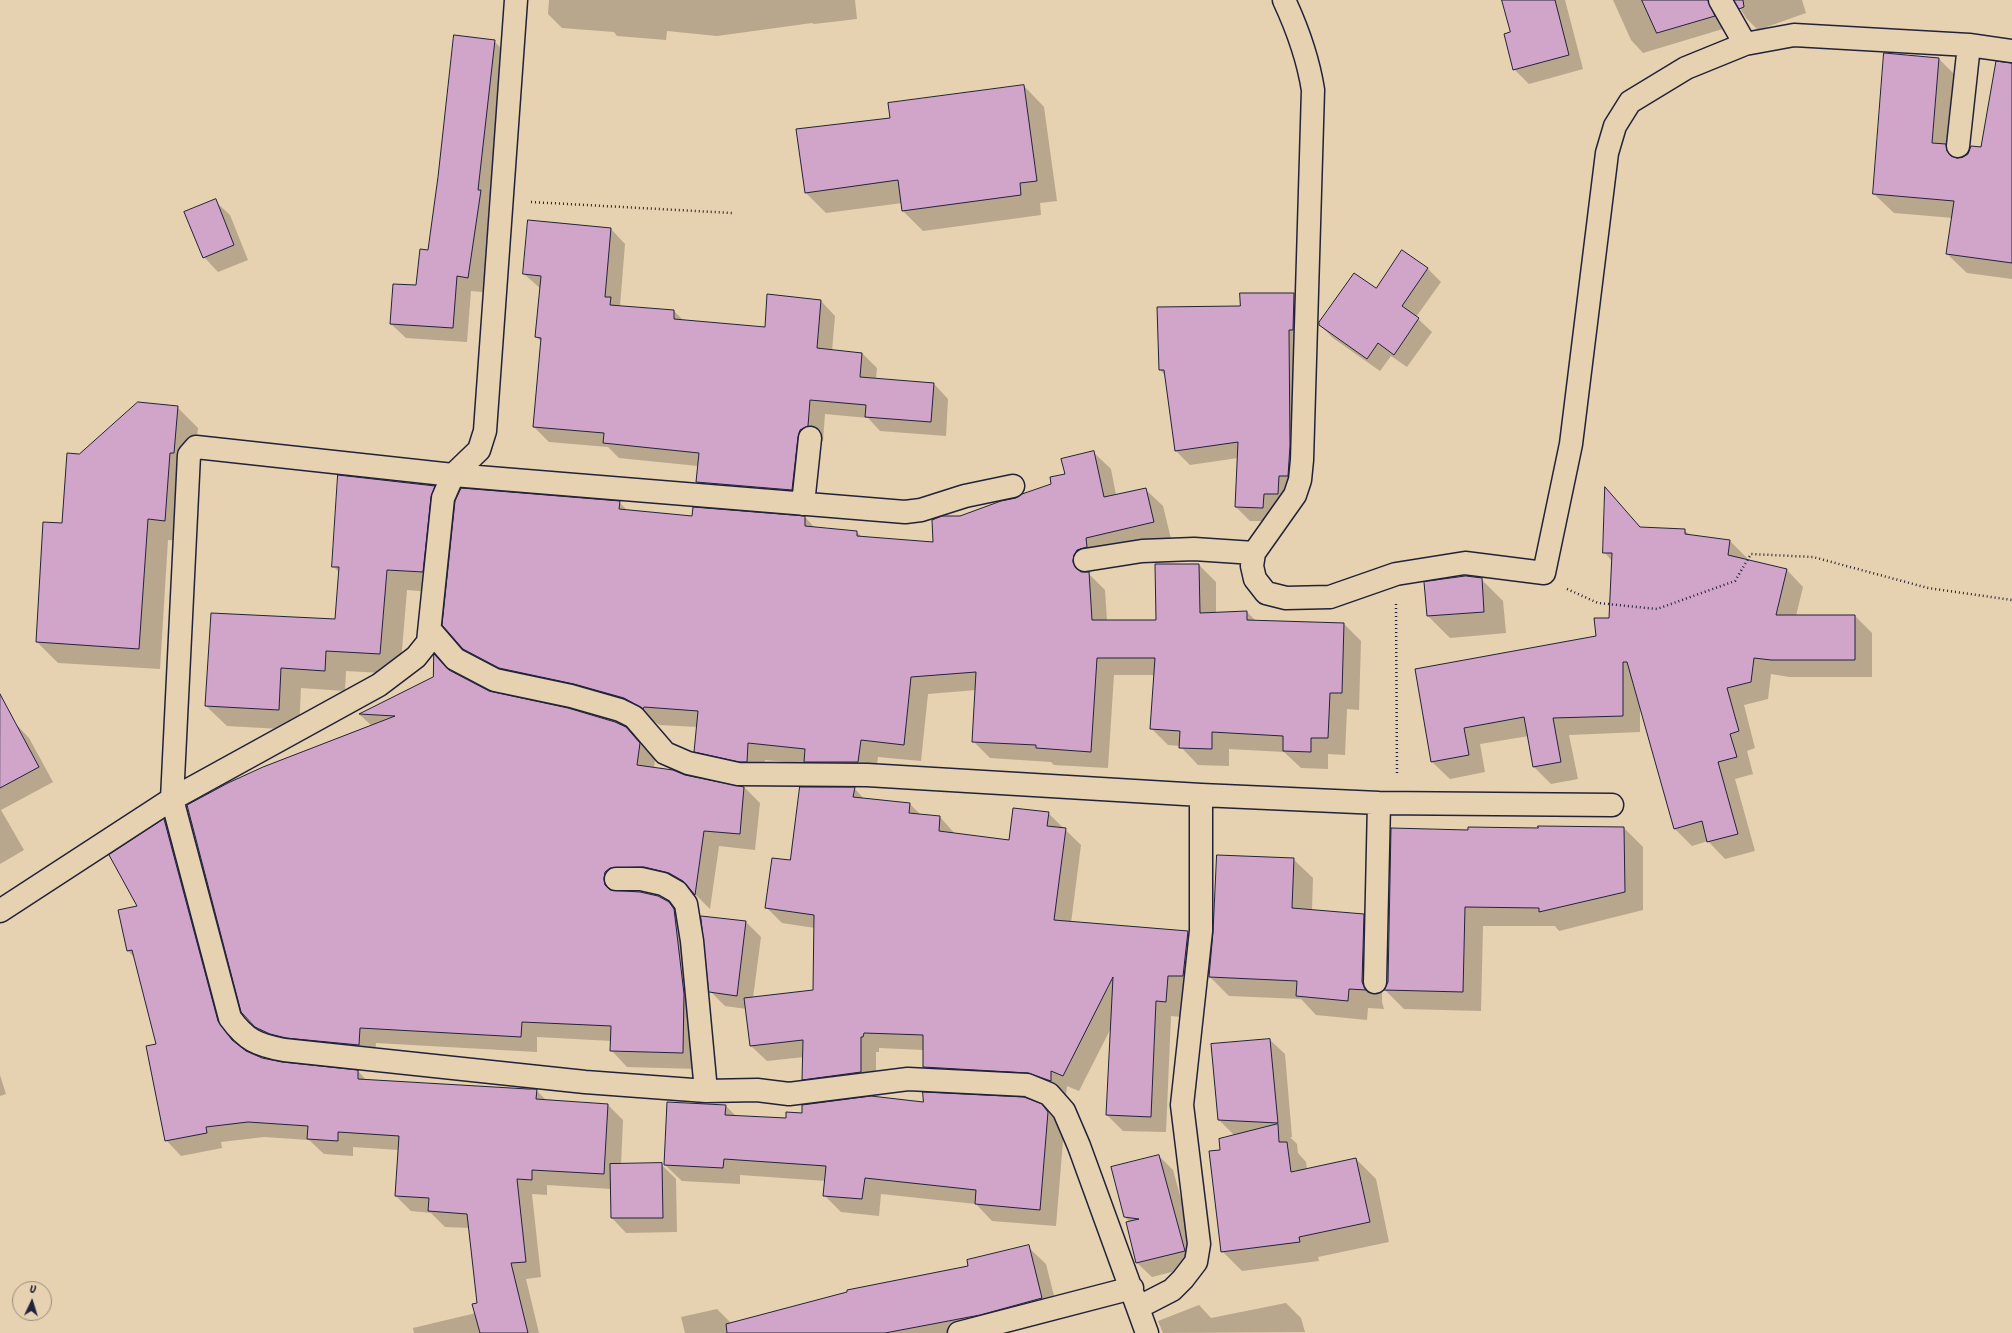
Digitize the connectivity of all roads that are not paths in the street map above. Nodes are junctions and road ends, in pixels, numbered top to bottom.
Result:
1 (516, 0) edge
2 (1284, 0) edge
3 (1720, 0) edge
4 (1745, 44) junction
5 (1969, 45) junction
6 (2012, 51) edge
7 (1958, 146) dead end
8 (810, 438) dead end
9 (453, 475) junction
10 (1013, 486) dead end
11 (803, 504) junction
12 (1254, 553) junction
13 (1085, 560) dead end
14 (430, 630) junction
15 (1200, 795) junction
16 (172, 799) junction
17 (1388, 802) junction
18 (1612, 805) dead end
19 (616, 879) dead end
20 (0, 911) edge
21 (1375, 982) dead end
22 (706, 1091) junction
23 (1135, 1297) junction
24 (959, 1333) edge
25 (1147, 1333) edge

1 - 9 street
2 - 12 street
3 - 4 street
4 - 5 street
4 - 12 street
5 - 6 street
5 - 7 street
8 - 11 street
9 - 11 street
9 - 14 street
9 - 16 street
10 - 11 street
12 - 13 street
14 - 15 street
14 - 16 street
15 - 17 street
15 - 23 street
16 - 20 street
16 - 22 street
17 - 18 street
17 - 21 street
19 - 22 street
22 - 23 street
23 - 24 street
23 - 25 street

